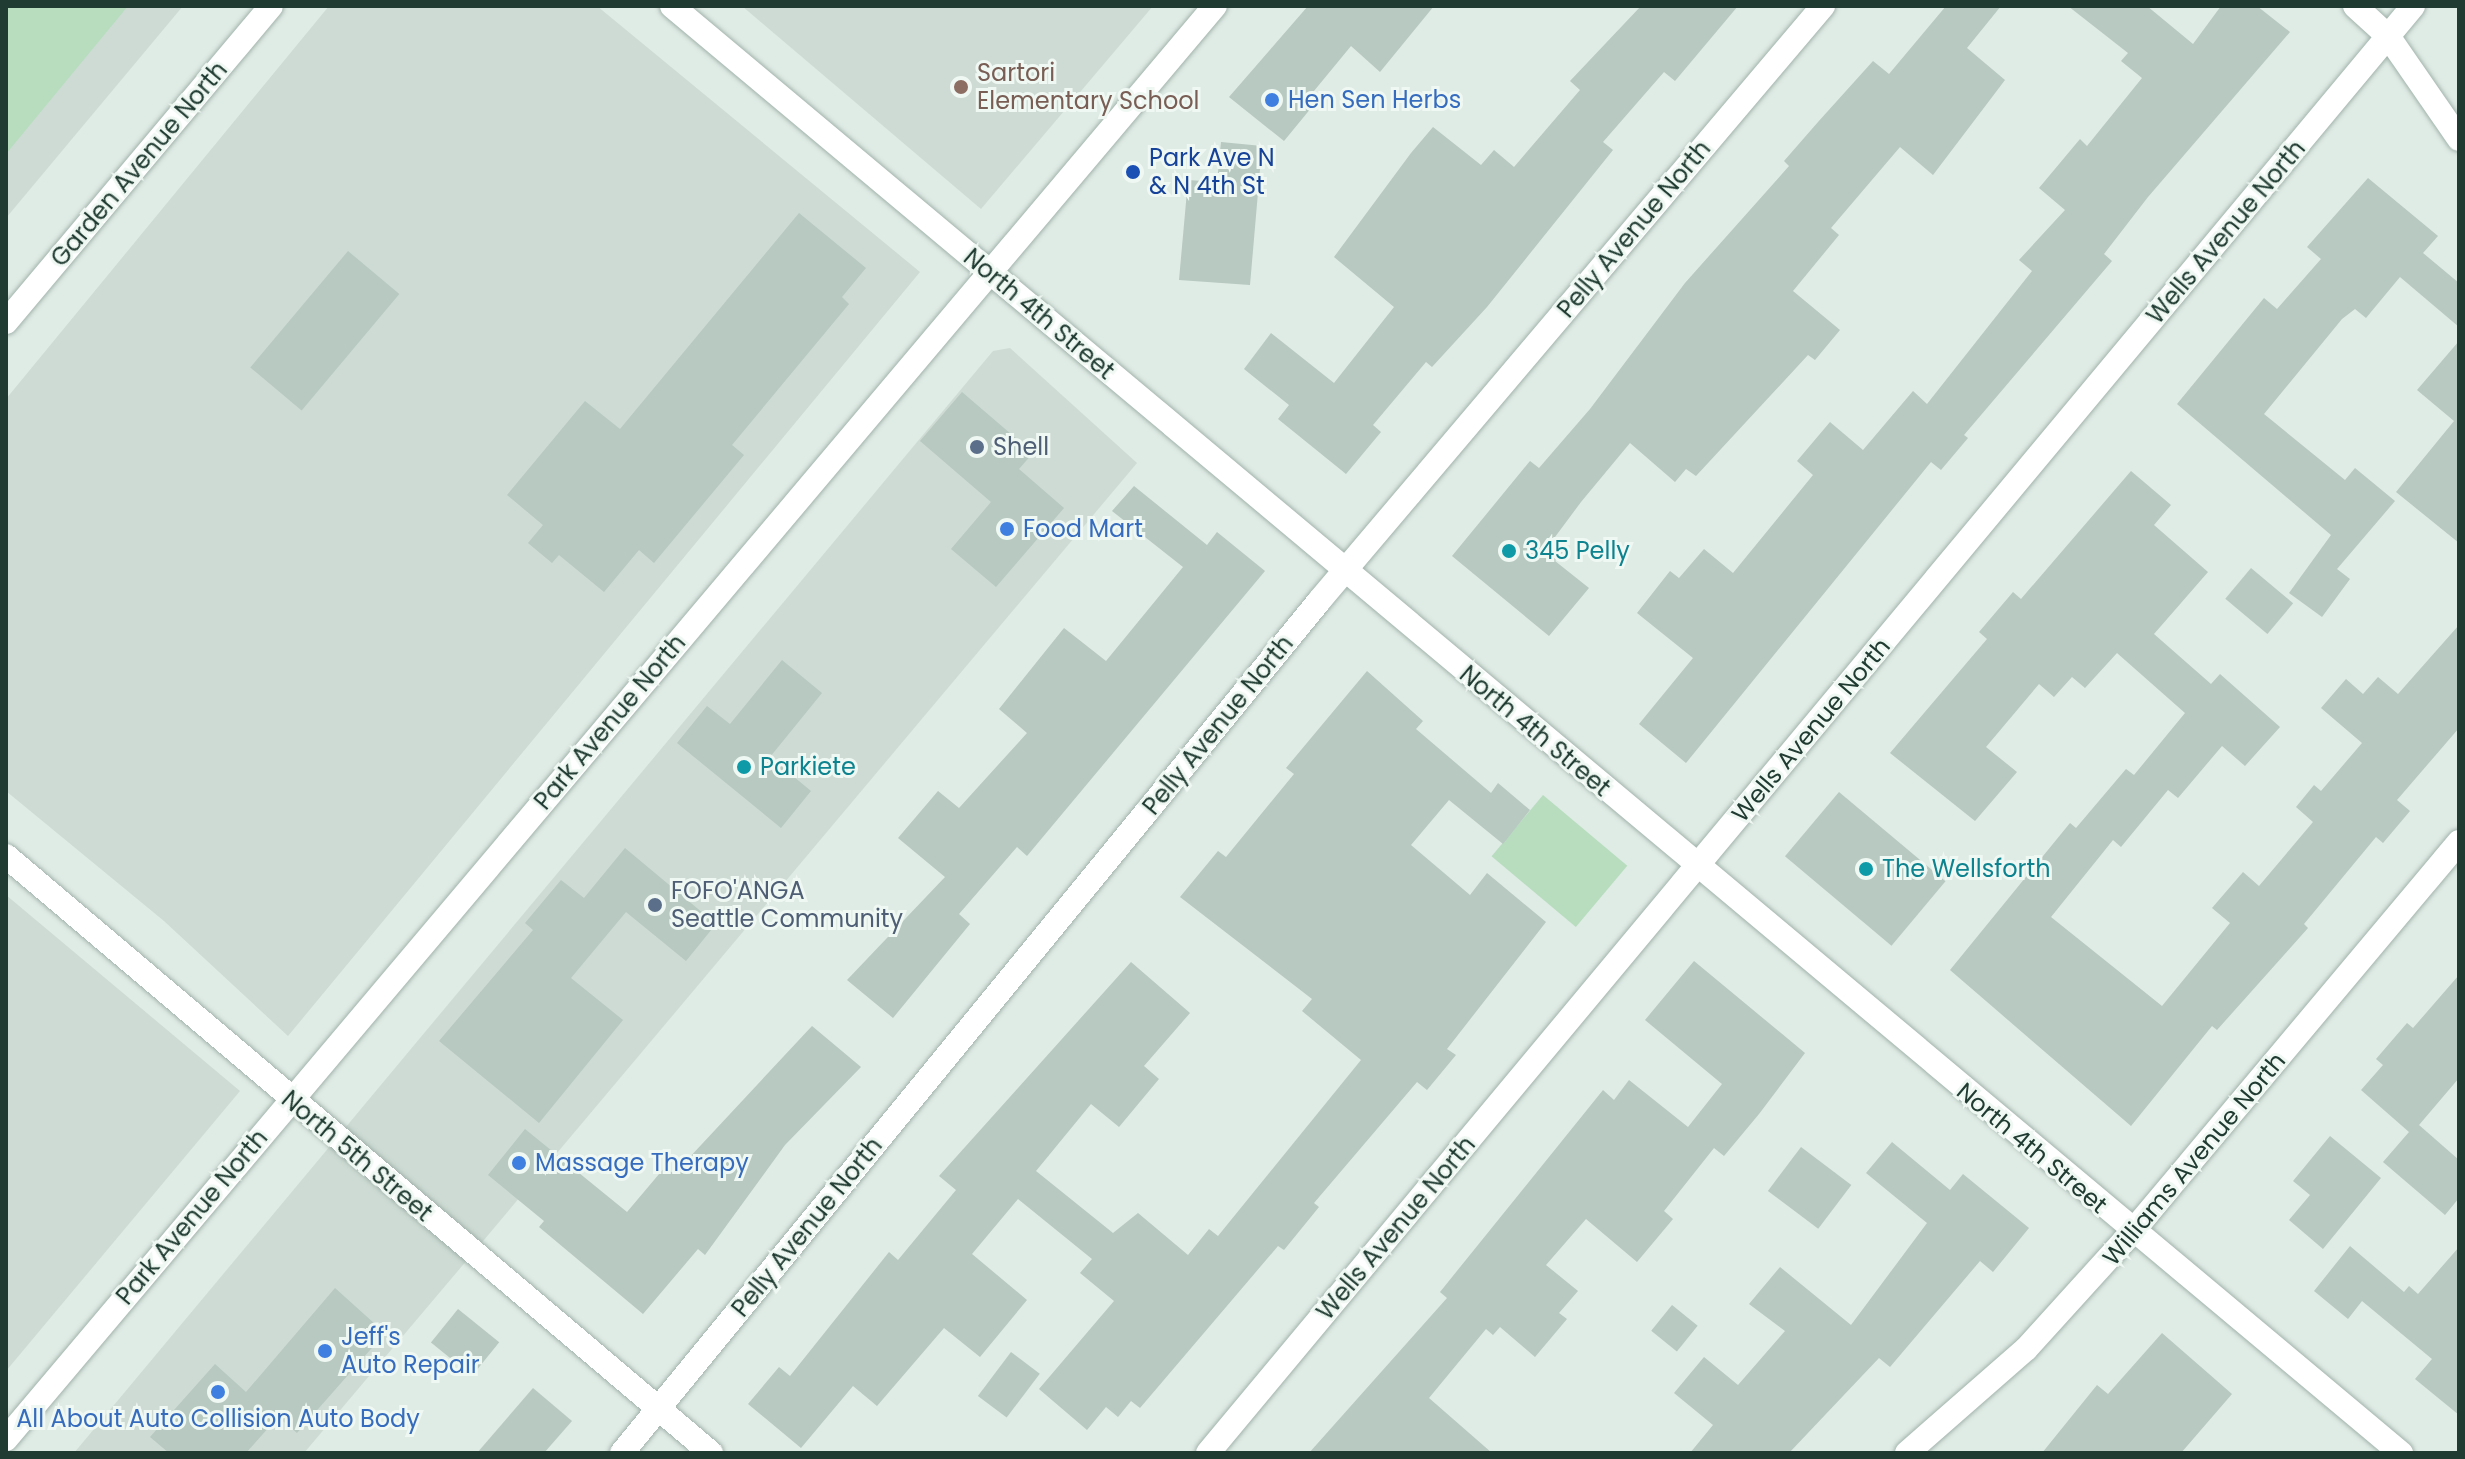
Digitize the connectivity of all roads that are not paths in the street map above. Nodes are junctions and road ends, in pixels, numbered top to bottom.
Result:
1 (271, 6) edge
2 (672, 6) edge
3 (1215, 6) edge
4 (1823, 6) edge
5 (2355, 6) edge
6 (2413, 6) edge
7 (2388, 36) junction
8 (2459, 139) edge
9 (989, 272) junction
10 (6, 322) edge
11 (1345, 571) junction
12 (2459, 842) edge
13 (6, 856) edge
14 (1697, 866) junction
15 (291, 1100) junction
16 (2132, 1232) junction
17 (659, 1409) junction
18 (6, 1439) edge
19 (622, 1453) edge
20 (711, 1453) edge
21 (1208, 1453) edge
22 (1907, 1453) edge
23 (2401, 1453) edge

1 - 10 street, Garden Avenue North
2 - 9 street, North 4th Street
3 - 9 street, Park Avenue North
4 - 11 street, Pelly Avenue North
5 - 7 street
6 - 7 street, Wells Avenue North
7 - 8 street
7 - 14 street, Wells Avenue North
9 - 11 street, North 4th Street
9 - 15 street, Park Avenue North
11 - 14 street, North 4th Street
11 - 17 street, Pelly Avenue North
12 - 16 street, Williams Avenue North
13 - 15 street, North 5th Street
14 - 16 street, North 4th Street
14 - 21 street, Wells Avenue North
15 - 17 street, North 5th Street
15 - 18 street, Park Avenue North
16 - 22 street, Williams Avenue North
16 - 23 street, North 4th Street
17 - 19 street, Pelly Avenue North
17 - 20 street, North 5th Street

